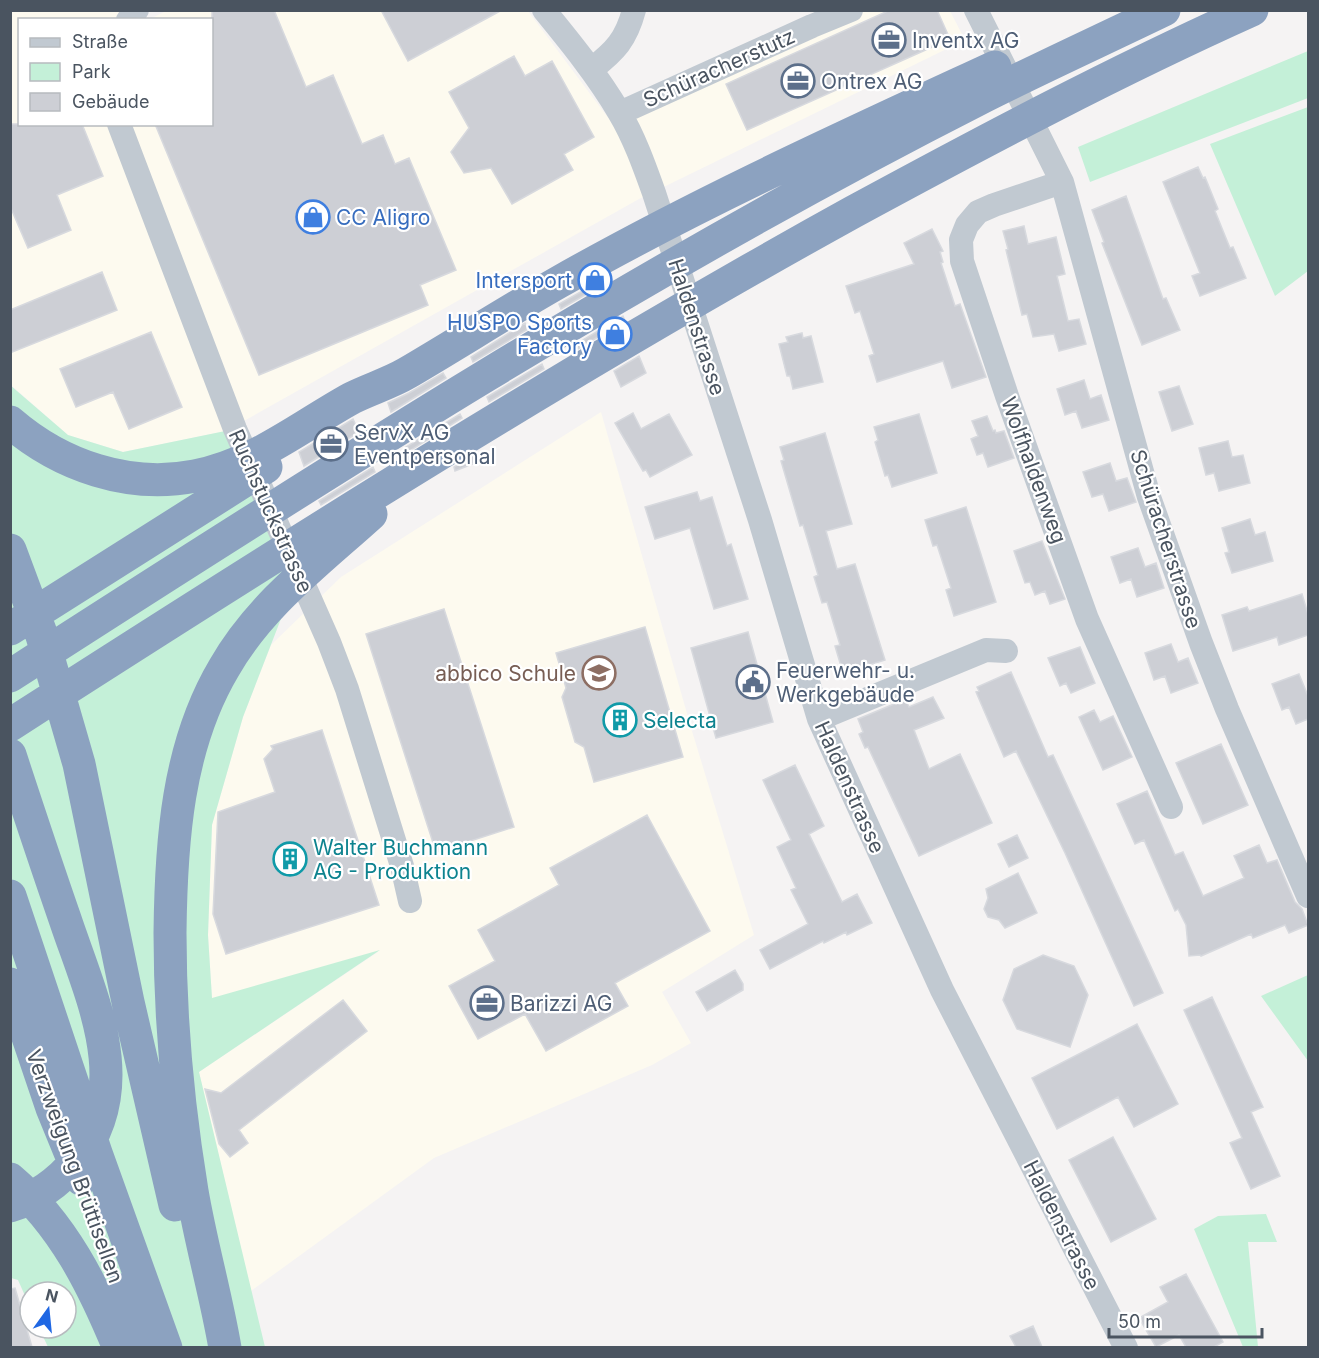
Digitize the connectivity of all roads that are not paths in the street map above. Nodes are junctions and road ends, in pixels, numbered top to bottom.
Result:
1 (544, 10) edge
2 (634, 10) edge
3 (851, 10) edge
4 (1117, 10) edge
5 (1164, 10) edge
6 (1252, 10) edge
7 (977, 11) edge
8 (592, 69) junction
9 (620, 113) junction
10 (120, 126) edge
11 (1059, 176) junction
12 (10, 422) edge
13 (434, 457) junction
14 (218, 483) junction
15 (10, 550) edge
16 (10, 629) edge
17 (1006, 651) dead end
18 (10, 676) edge
19 (819, 719) junction
20 (10, 725) edge
21 (10, 755) edge
22 (1171, 807) dead end
23 (10, 896) edge
24 (1308, 896) edge
25 (410, 901) dead end
26 (10, 984) edge
27 (10, 1179) edge
28 (10, 1206) edge
29 (119, 1347) edge
30 (141, 1347) edge
31 (166, 1347) edge
32 (216, 1347) edge
33 (225, 1347) edge
34 (1126, 1347) edge

1 - 8 street, Haldenstrasse
2 - 8 street
3 - 9 street, Schüracherstutz
4 - 14 highway
5 - 18 highway
6 - 13 highway
7 - 11 street
8 - 9 street, Haldenstrasse
9 - 19 street, Haldenstrasse
10 - 25 street, Ruchstuckstrasse
11 - 22 street, Wolfhaldenweg
11 - 24 street, Schüracherstrasse
12 - 14 highway
13 - 20 highway
13 - 33 highway
14 - 16 highway
15 - 32 highway
17 - 19 street
19 - 34 street, Haldenstrasse
21 - 28 highway
23 - 31 highway
26 - 30 highway, Verzweigung Brüttisellen
27 - 29 highway

